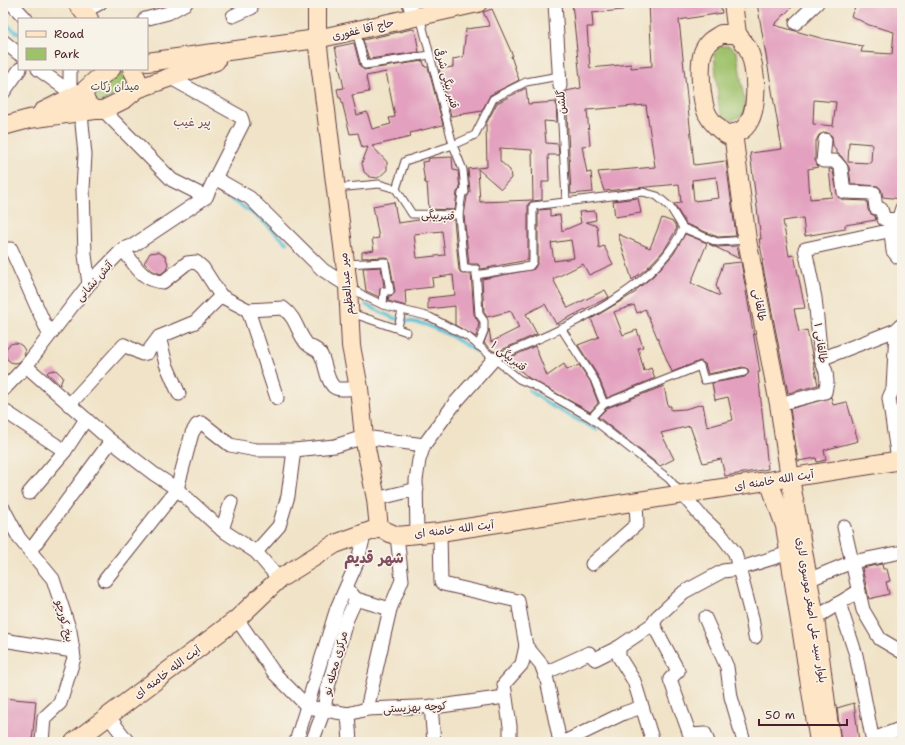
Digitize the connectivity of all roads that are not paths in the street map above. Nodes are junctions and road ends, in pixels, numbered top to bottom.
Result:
1 (11, 3) edge
2 (100, 3) edge
3 (186, 3) edge
4 (251, 3) edge
5 (317, 3) edge
6 (554, 3) edge
7 (733, 3) edge
8 (817, 3) edge
9 (470, 4) edge
10 (83, 11) edge
11 (414, 12) edge
12 (234, 16) dead end
13 (25, 18) edge
14 (148, 18) edge
15 (796, 23) dead end
16 (356, 31) junction
17 (737, 34) junction
18 (317, 39) junction
19 (3, 42) edge
20 (247, 50) junction
21 (18, 53) edge
22 (430, 55) junction
23 (148, 62) edge
24 (19, 70) edge
25 (39, 70) edge
26 (70, 70) edge
27 (107, 70) edge
28 (132, 70) edge
29 (169, 78) junction
30 (560, 81) junction
31 (137, 89) junction
32 (3, 93) edge
33 (85, 102) junction
34 (3, 126) edge
35 (733, 133) junction
36 (824, 140) dead end
37 (453, 145) junction
38 (215, 178) junction
39 (335, 188) junction
40 (396, 189) junction
41 (206, 197) junction
42 (566, 201) junction
43 (902, 208) edge
44 (459, 215) junction
45 (894, 226) edge
46 (683, 228) junction
47 (747, 240) junction
48 (3, 249) edge
49 (123, 250) junction
50 (902, 256) edge
51 (345, 264) junction
52 (476, 275) junction
53 (89, 284) junction
54 (348, 286) junction
55 (221, 296) junction
56 (383, 304) junction
57 (248, 310) junction
58 (402, 311) junction
59 (349, 312) junction
60 (398, 327) junction
61 (899, 327) edge
62 (561, 328) junction
63 (407, 332) dead end
64 (49, 334) junction
65 (159, 337) junction
66 (478, 346) junction
67 (494, 359) junction
68 (821, 359) junction
69 (26, 366) junction
70 (744, 372) dead end
71 (359, 388) junction
72 (3, 390) edge
73 (179, 394) dead end
74 (277, 398) dead end
75 (604, 404) junction
76 (779, 404) junction
77 (69, 405) junction
78 (3, 410) edge
79 (591, 418) junction
80 (86, 419) junction
81 (364, 437) junction
82 (111, 441) junction
83 (424, 445) junction
84 (294, 450) junction
85 (65, 451) junction
86 (900, 460) edge
87 (790, 478) junction
88 (769, 481) junction
89 (177, 489) junction
90 (416, 489) junction
91 (29, 493) dead end
92 (683, 495) junction
93 (376, 499) junction
94 (231, 502) dead end
95 (636, 502) junction
96 (3, 508) edge
97 (790, 516) junction
98 (844, 527) dead end
99 (222, 530) junction
100 (372, 532) junction
101 (440, 532) junction
102 (417, 534) junction
103 (397, 536) junction
104 (30, 551) junction
105 (256, 552) junction
106 (902, 552) edge
107 (789, 553) junction
108 (852, 562) junction
109 (592, 564) dead end
110 (738, 569) junction
111 (279, 579) junction
112 (105, 580) dead end
113 (808, 580) junction
114 (347, 588) junction
115 (859, 591) junction
116 (356, 599) junction
117 (840, 603) junction
118 (390, 609) junction
119 (705, 618) dead end
120 (815, 618) junction
121 (237, 620) junction
122 (653, 624) junction
123 (755, 637) dead end
124 (3, 640) edge
125 (526, 646) junction
126 (619, 647) junction
127 (73, 651) junction
128 (902, 652) edge
129 (545, 673) junction
130 (505, 697) junction
131 (431, 706) junction
132 (308, 707) junction
133 (642, 707) junction
134 (367, 709) junction
135 (324, 710) junction
136 (348, 714) junction
137 (108, 716) junction
138 (902, 728) edge
139 (873, 740) edge
140 (42, 742) edge
141 (74, 742) edge
142 (128, 742) edge
143 (296, 742) edge
144 (312, 742) edge
145 (350, 742) edge
146 (434, 742) edge
147 (510, 742) edge
148 (560, 742) edge
149 (564, 742) edge
150 (653, 742) edge
151 (708, 742) edge
152 (744, 742) edge
153 (819, 742) edge
154 (832, 742) edge

1 - 13 street
2 - 10 street
3 - 14 street
4 - 12 street
5 - 18 main road, میر عبدالعظیم
6 - 30 street, گلشن
7 - 17 main road
8 - 15 street
9 - 11 main road, حاج آقا غفوری
11 - 16 main road, حاج آقا غفوری
11 - 22 lane, قنبر بیگی شرقی
16 - 18 main road, حاج آقا غفوری
16 - 22 lane
17 - 35 main road
17 - 35 main road
18 - 20 main road, حاج آقا غفوری
18 - 39 main road, میر عبدالعظیم
19 - 21 street
20 - 23 main road, حاج آقا غفوری
20 - 29 main road, حاج آقا غفوری
22 - 37 lane, قنبر بیگی شرقی
24 - 32 street
25 - 33 street
26 - 33 street
27 - 33 main road
28 - 31 main road
29 - 31 main road, حاج آقا غفوری
29 - 38 street
30 - 37 lane
30 - 42 lane, گلشن
31 - 33 main road, حاج آقا غفوری
33 - 34 main road, حاج آقا غفوری
33 - 41 street
33 - 53 street
35 - 47 main road, طالقانی
36 - 45 street
37 - 40 lane
37 - 44 lane, قنبر بیگی شرقی
38 - 41 street
38 - 54 street
39 - 40 lane
39 - 51 main road, میر عبدالعظیم
40 - 44 lane, قنبربیگی
41 - 49 street, آتش نشانی
42 - 46 lane
42 - 52 lane
43 - 45 street
44 - 52 lane, قنبربیگی
45 - 50 street
45 - 68 street, طالقانی ۱
46 - 47 lane
46 - 62 lane
47 - 76 main road, طالقانی
48 - 64 street
49 - 53 street, آتش نشانی
49 - 55 street
51 - 54 main road, میر عبدالعظیم
51 - 56 lane
52 - 66 lane
53 - 64 street, آتش نشانی
54 - 56 lane, قنبربیگی ۱
54 - 59 main road, میر عبدالعظیم
55 - 57 street
55 - 65 street
56 - 58 lane, قنبربیگی ۱
57 - 71 street
57 - 74 street
58 - 60 lane
58 - 66 lane, قنبربیگی ۱
59 - 60 lane
59 - 71 main road, میر عبدالعظیم
60 - 63 lane
61 - 68 street
61 - 86 street
62 - 67 lane
62 - 75 lane
64 - 69 street, آتش نشانی
65 - 73 street
65 - 77 street
66 - 67 lane, قنبربیگی ۱
67 - 79 lane, قنبربیگی ۱
67 - 83 street
68 - 76 street, طالقانی ۱
69 - 72 street, آتش نشانی
69 - 77 street
70 - 75 lane
71 - 81 main road, میر عبدالعظیم
75 - 79 lane
76 - 87 main road, طالقانی
77 - 80 street
78 - 85 street
79 - 92 lane, قنبربیگی ۱
80 - 82 street
80 - 85 street
81 - 83 street
81 - 84 street
81 - 93 main road, میر عبدالعظیم
82 - 89 street
82 - 104 street
83 - 90 street
84 - 89 street
84 - 105 street
85 - 91 street
86 - 87 main road, آیت الله خامنه ای
87 - 88 main road, آیت الله خامنه ای
87 - 97 main road, بلوار سید علی اصغر موسوی لاری
88 - 92 main road, آیت الله خامنه ای
88 - 97 main road, بلوار سید علی اصغر موسوی لاری
89 - 99 street
89 - 112 street
90 - 93 street
90 - 102 street
92 - 95 main road, آیت الله خامنه ای
92 - 110 street
93 - 100 main road, میر عبدالعظیم
94 - 99 street
95 - 101 main road, آیت الله خامنه ای
95 - 109 street
96 - 104 street, بیخ کورچو
97 - 107 main road, بلوار سید علی اصغر موسوی لاری
97 - 113 main road, بلوار سید علی اصغر موسوی لاری
98 - 108 street
99 - 105 street
100 - 103 main road, آیت الله خامنه ای
100 - 111 main road, آیت الله خامنه ای
100 - 114 street, مرکزی محله نو
101 - 102 main road, آیت الله خامنه ای
101 - 125 street
102 - 103 main road, آیت الله خامنه ای
103 - 118 street
104 - 127 street, بیخ کورچو
105 - 111 street
106 - 108 street
107 - 110 street
107 - 153 main road, بلوار سید علی اصغر موسوی لاری
108 - 113 street
108 - 115 street
110 - 122 street
110 - 123 street
111 - 121 main road, آیت الله خامنه ای
113 - 120 main road, بلوار سید علی اصغر موسوی لاری
114 - 116 street
114 - 132 street, مرکزی محله نو
115 - 117 street
115 - 128 street
116 - 118 street
116 - 135 street, مرکزی محله نو
117 - 120 street
117 - 139 street
118 - 134 street
119 - 152 street
120 - 154 main road, بلوار سید علی اصغر موسوی لاری
121 - 132 street
121 - 137 main road, آیت الله خامنه ای
122 - 126 street
122 - 151 street
124 - 127 street
125 - 129 street
125 - 130 street
126 - 129 street
126 - 133 street
127 - 140 street, بیخ کورچو
129 - 148 street
130 - 131 street, کوچه بهزیستی
130 - 147 street
131 - 134 street, کوچه بهزیستی
131 - 146 street
132 - 135 street, کوچه بهزیستی
132 - 143 street, مرکزی محله نو
133 - 149 street
133 - 150 street
134 - 136 street, کوچه بهزیستی
135 - 136 street, کوچه بهزیستی
135 - 144 street, مرکزی محله نو
136 - 145 street
137 - 141 main road, آیت الله خامنه ای
137 - 142 street
138 - 139 street

